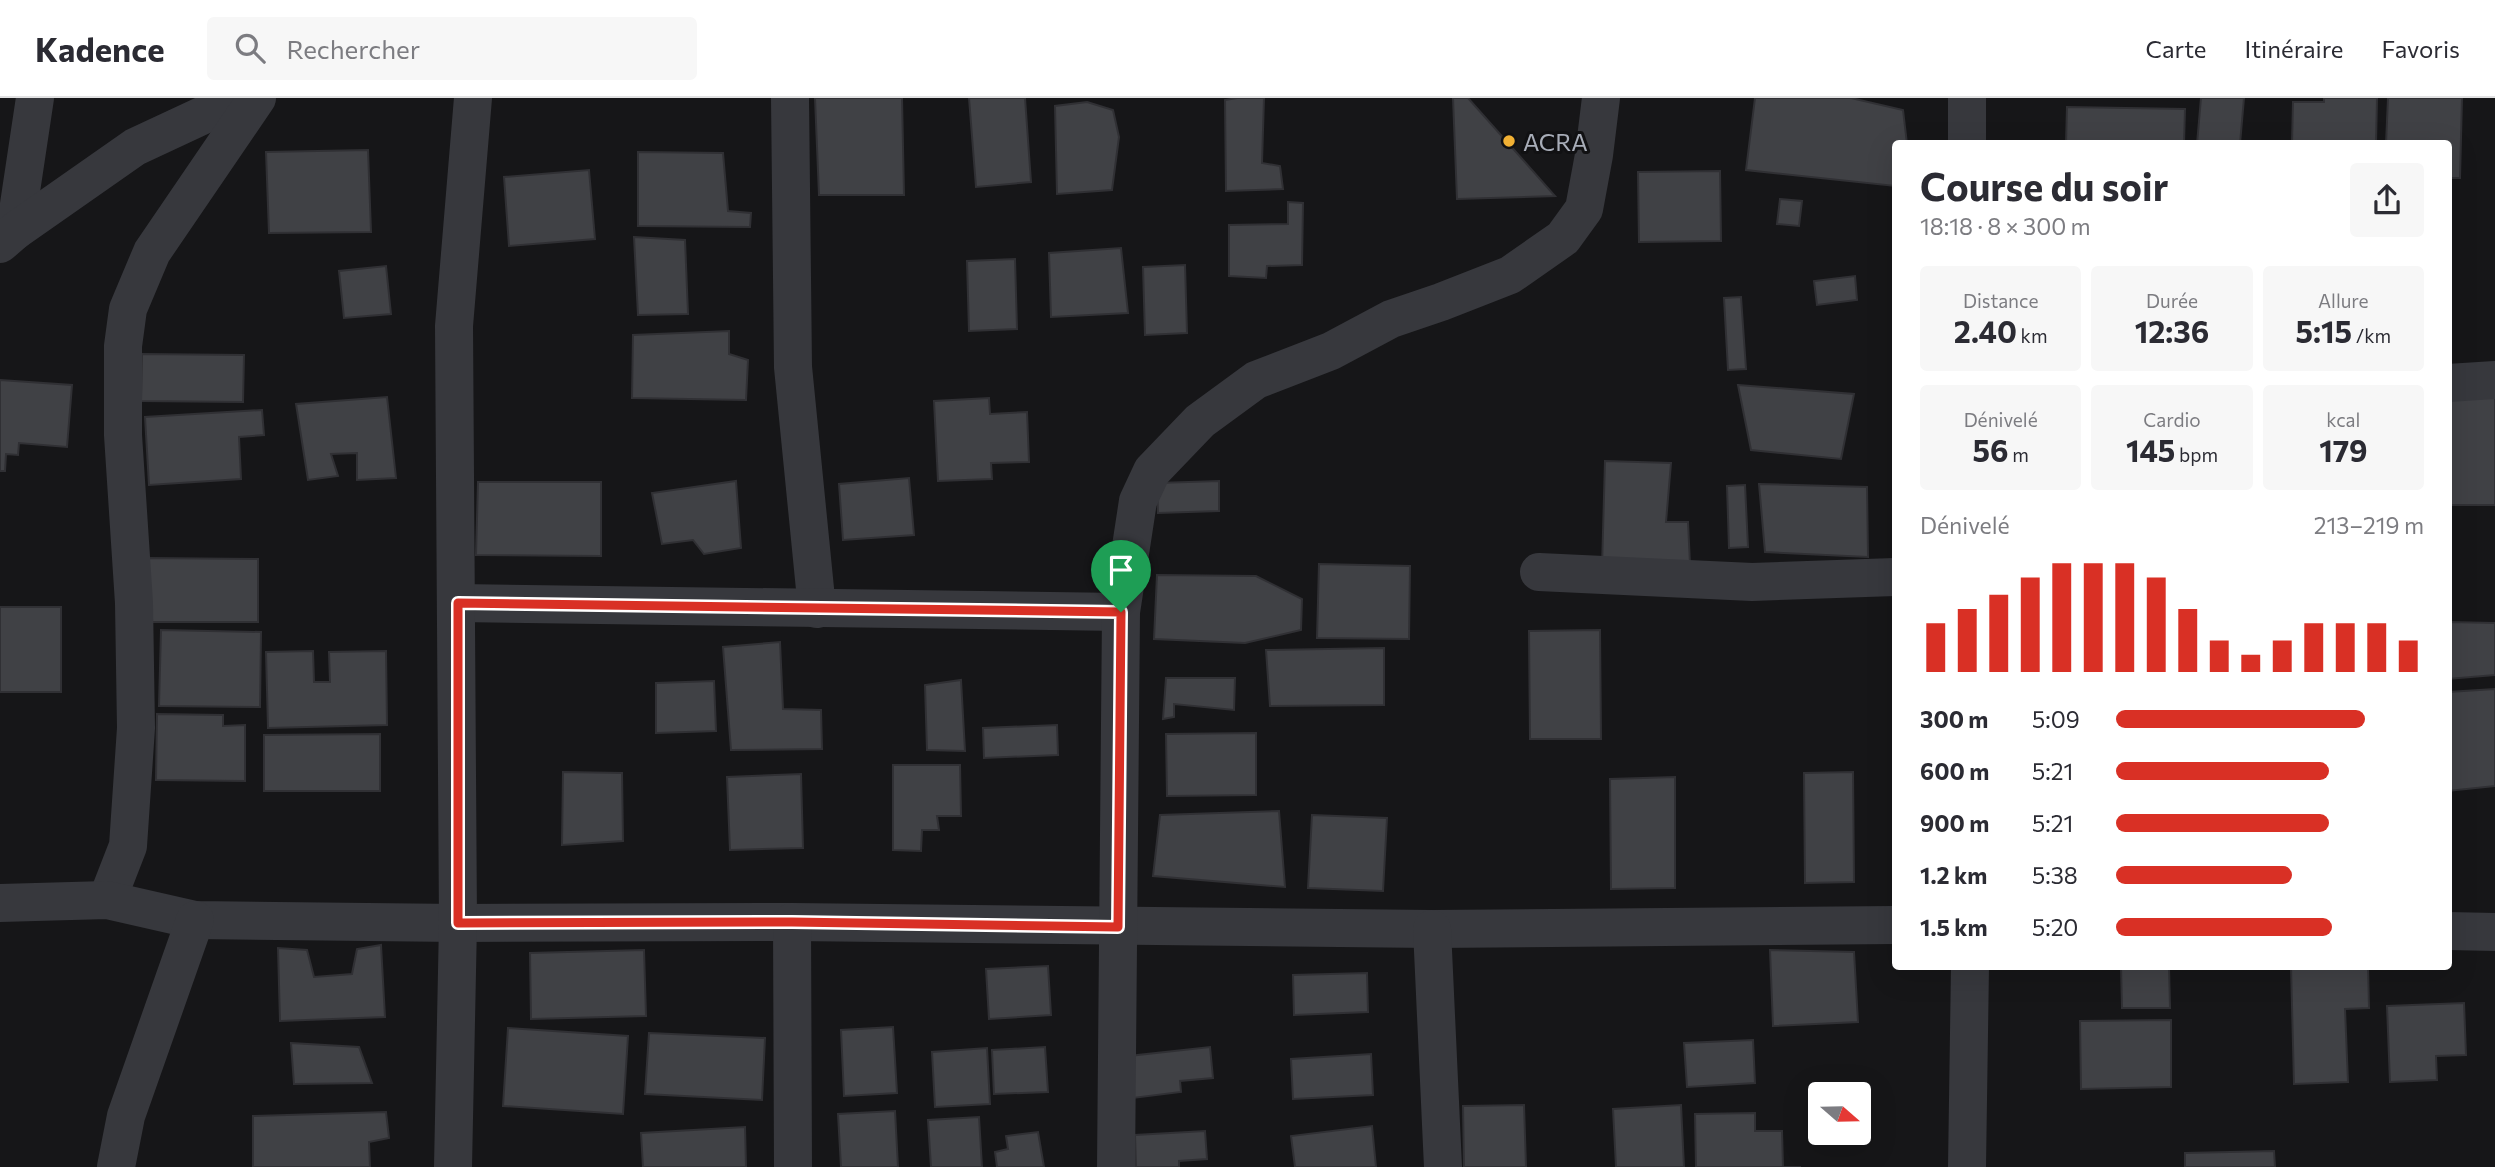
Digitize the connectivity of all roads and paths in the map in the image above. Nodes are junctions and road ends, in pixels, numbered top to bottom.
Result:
1 (34, 98) edge
2 (240, 98) edge
3 (257, 98) edge
4 (472, 98) edge
5 (790, 98) edge
6 (1601, 98) edge
7 (1966, 98) edge
8 (1967, 140) edge
9 (8, 238) edge
10 (2495, 380) edge
11 (2452, 383) edge
12 (1539, 572) dead end
13 (1892, 577) edge
14 (458, 603) junction
15 (817, 609) junction
16 (1121, 612) junction
17 (107, 900) junction
18 (0, 903) edge
19 (195, 920) junction
20 (792, 922) junction
21 (458, 923) junction
22 (1892, 925) edge
23 (1118, 927) junction
24 (1432, 929) junction
25 (2452, 931) edge
26 (2495, 932) edge
27 (1969, 970) edge
28 (116, 1167) edge
29 (453, 1167) edge
30 (793, 1167) edge
31 (1116, 1167) edge
32 (1443, 1167) edge
33 (1967, 1167) edge

1 - 9 street
2 - 9 street
3 - 17 street
4 - 14 street
5 - 15 street
6 - 16 street
7 - 8 street
10 - 11 street
12 - 13 street
14 - 15 street
14 - 21 street
15 - 16 street
16 - 23 street
17 - 18 street
17 - 19 street
19 - 21 street
19 - 28 street
20 - 21 street
20 - 23 street
20 - 30 street
21 - 29 street
22 - 24 street
23 - 24 street
23 - 31 street
24 - 32 street
25 - 26 street
27 - 33 street

